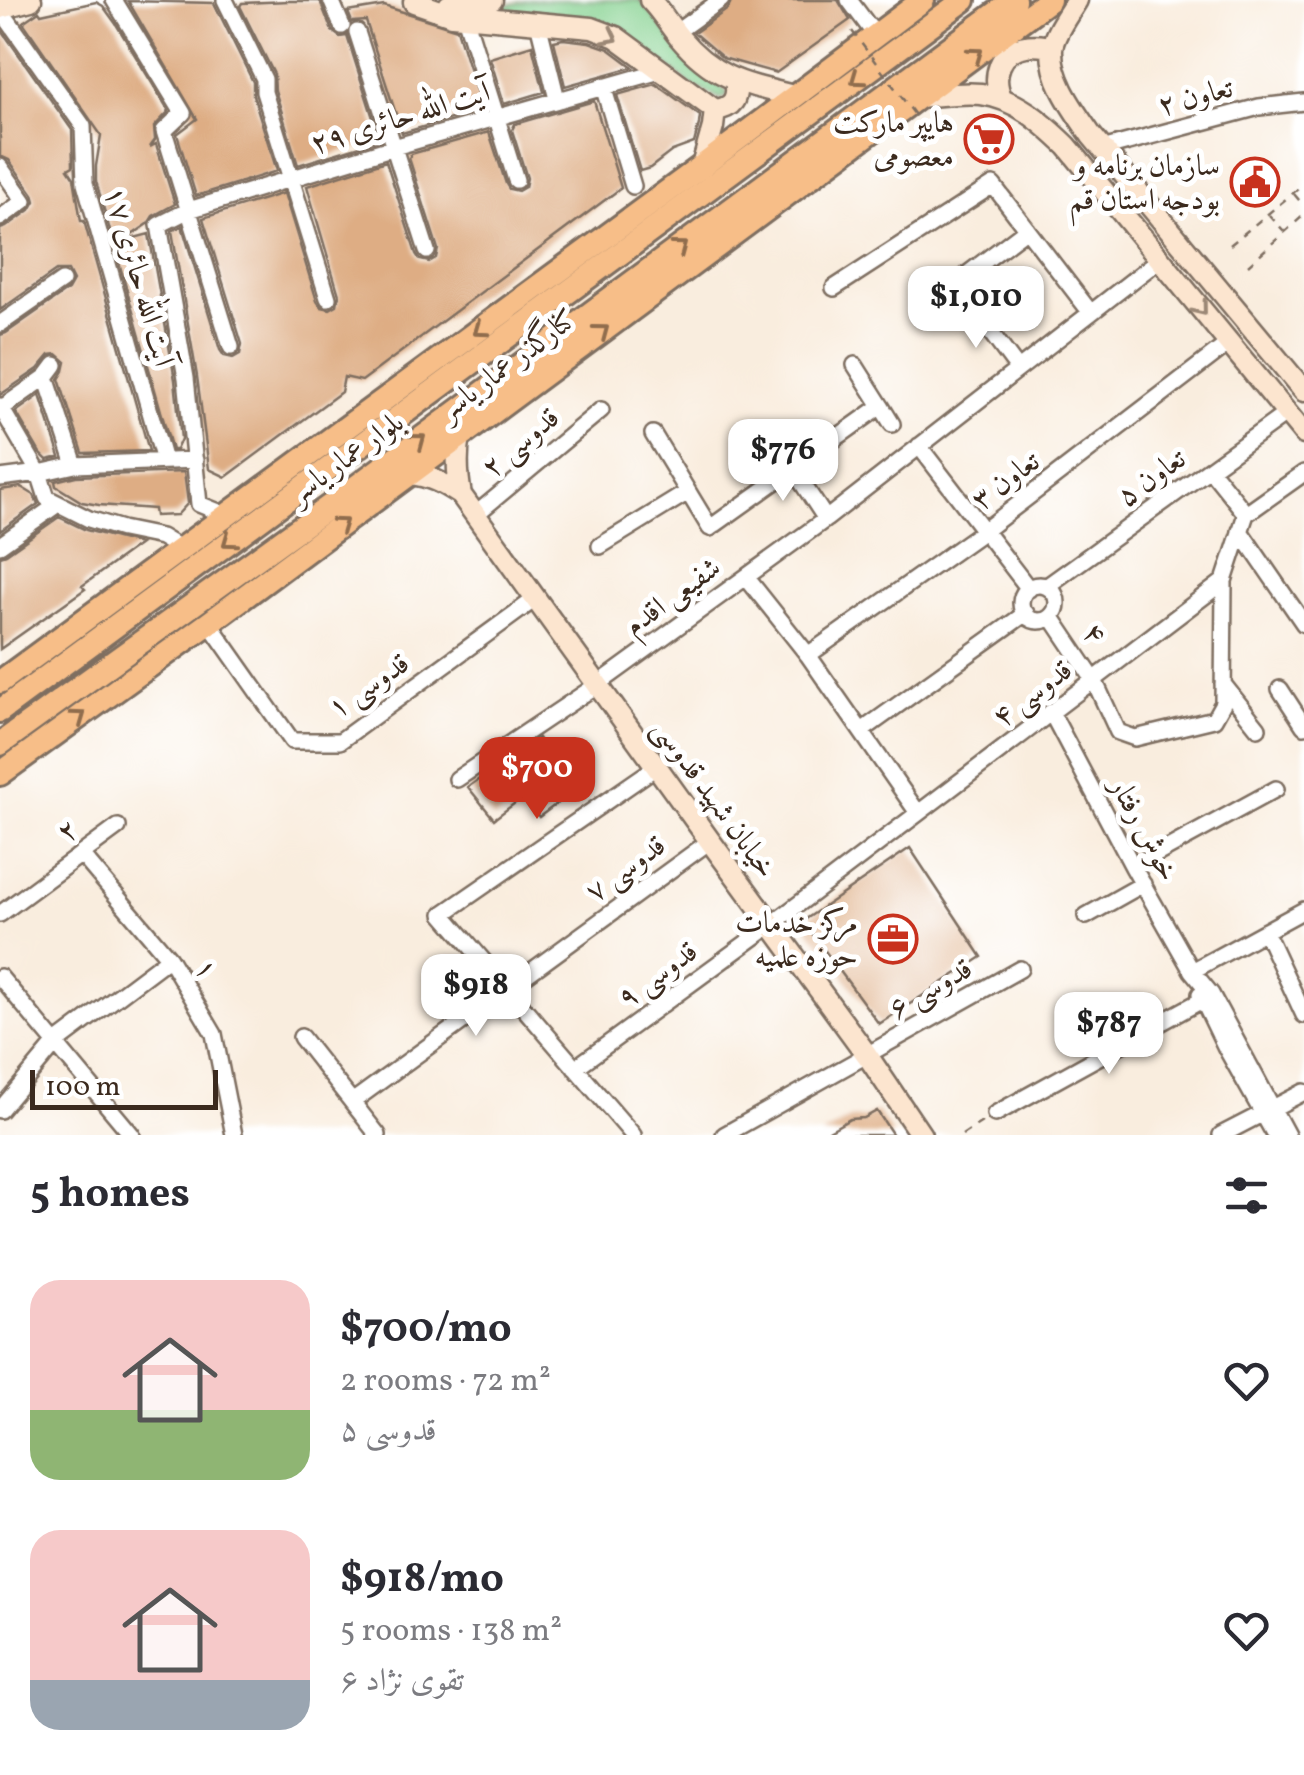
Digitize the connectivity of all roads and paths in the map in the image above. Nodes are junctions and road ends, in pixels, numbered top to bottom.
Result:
1 (30, 0) edge
2 (114, 0) edge
3 (224, 0) edge
4 (331, 0) edge
5 (436, 0) edge
6 (492, 0) edge
7 (650, 0) edge
8 (721, 0) edge
9 (849, 0) edge
10 (923, 0) edge
11 (964, 0) edge
12 (1014, 0) edge
13 (1049, 0) edge
14 (1077, 0) edge
15 (408, 1) edge
16 (0, 8) edge
17 (465, 16) junction
18 (538, 23) junction
19 (675, 32) junction
20 (864, 34) junction
21 (1052, 47) junction
22 (660, 71) junction
23 (735, 82) junction
24 (603, 86) junction
25 (794, 96) junction
26 (557, 99) junction
27 (1002, 99) junction
28 (1304, 102) edge
29 (918, 108) junction
30 (714, 110) junction
31 (498, 116) junction
32 (394, 146) junction
33 (1102, 148) junction
34 (702, 166) junction
35 (0, 167) edge
36 (291, 180) junction
37 (516, 180) dead end
38 (1304, 184) edge
39 (633, 186) dead end
40 (1293, 193) junction
41 (1304, 206) edge
42 (189, 210) junction
43 (1268, 214) junction
44 (1304, 215) edge
45 (0, 218) edge
46 (1027, 228) junction
47 (1286, 232) junction
48 (1230, 245) dead end
49 (427, 251) dead end
50 (1160, 259) junction
51 (1248, 265) dead end
52 (961, 280) dead end
53 (62, 281) dead end
54 (834, 288) dead end
55 (328, 298) dead end
56 (971, 306) dead end
57 (1091, 313) junction
58 (0, 324) edge
59 (1229, 343) junction
60 (231, 347) dead end
61 (854, 366) dead end
62 (1018, 369) junction
63 (1304, 390) edge
64 (881, 406) junction
65 (1296, 406) edge
66 (1, 407) edge
67 (601, 410) dead end
68 (892, 424) dead end
69 (653, 434) dead end
70 (1304, 434) edge
71 (355, 435) junction
72 (460, 436) junction
73 (919, 446) junction
74 (195, 460) junction
75 (164, 461) junction
76 (75, 465) junction
77 (793, 469) junction
78 (1210, 469) junction
79 (39, 474) junction
80 (409, 474) junction
81 (1304, 474) edge
82 (0, 478) edge
83 (688, 492) junction
84 (461, 495) junction
85 (58, 504) junction
86 (1246, 514) junction
87 (226, 516) junction
88 (475, 516) junction
89 (826, 518) junction
90 (985, 530) junction
91 (1240, 532) junction
92 (0, 545) edge
93 (600, 546) dead end
94 (181, 549) junction
95 (280, 569) junction
96 (746, 576) junction
97 (1224, 581) junction
98 (1047, 586) junction
99 (1030, 588) junction
100 (534, 599) junction
101 (192, 604) junction
102 (97, 610) junction
103 (1026, 614) junction
104 (1051, 616) junction
105 (209, 623) junction
106 (1304, 624) edge
107 (808, 654) junction
108 (44, 677) junction
109 (1094, 680) junction
110 (0, 682) edge
111 (1223, 684) junction
112 (597, 686) junction
113 (1280, 689) dead end
114 (0, 711) edge
115 (1052, 712) junction
116 (1304, 726) edge
117 (1258, 728) dead end
118 (863, 730) junction
119 (0, 744) edge
120 (656, 767) junction
121 (0, 774) edge
122 (458, 779) dead end
123 (1276, 790) dead end
124 (918, 813) junction
125 (118, 826) dead end
126 (710, 842) junction
127 (81, 854) junction
128 (1133, 866) junction
129 (1143, 884) junction
130 (1304, 910) edge
131 (0, 914) edge
132 (1086, 916) dead end
133 (771, 925) junction
134 (1265, 930) junction
135 (169, 958) junction
136 (1020, 968) dead end
137 (1192, 971) junction
138 (0, 977) edge
139 (507, 988) junction
140 (1202, 1000) junction
141 (1304, 1015) edge
142 (300, 1037) dead end
143 (56, 1043) junction
144 (868, 1055) junction
145 (575, 1068) junction
146 (1304, 1092) edge
147 (352, 1102) junction
148 (0, 1110) edge
149 (1268, 1111) junction
150 (995, 1114) joint
151 (127, 1128) edge
152 (109, 1135) edge
153 (234, 1135) edge
154 (378, 1135) edge
155 (633, 1135) edge
156 (724, 1135) edge
157 (922, 1135) edge
158 (962, 1135) edge
159 (1221, 1135) edge
160 (1274, 1135) edge
161 (1287, 1135) edge

1 - 16 main road
2 - 42 street
3 - 36 street
4 - 32 street
5 - 6 main road
7 - 19 main road
8 - 19 street
9 - 20 street
10 - 20 main road, کنارگذر عمار یاسر
11 -> 71 main road, بلوار عمار یاسر
101 -> 12 main road, بلوار عمار یاسر
29 -> 13 main road, کنارگذر عمار یاسر
14 - 21 main road
15 - 17 main road
16 - 75 street, آیت الله حائری ۱۷
17 - 18 main road
17 - 31 street
18 -> 22 main road
18 - 26 street
19 - 23 main road
20 - 25 main road, کنارگذر عمار یاسر
20 - 29 path, bridge
21 - 27 main road
21 - 33 main road
22 - 24 street, آیت الله حائری ۲۹
22 - 30 main road
23 - 25 main road
23 - 30 main road
24 - 26 street, آیت الله حائری ۲۹
24 - 39 street
25 - 34 main road, کنارگذر عمار یاسر
26 - 31 street, آیت الله حائری ۲۹
27 - 29 main road
27 - 50 main road
28 - 33 street, تعاون ۲
72 -> 29 main road, کنارگذر عمار یاسر
30 - 34 main road
31 - 32 street, آیت الله حائری ۲۹
31 - 37 street
32 - 36 street, آیت الله حائری ۲۹
32 - 49 street
33 - 63 main road
34 -> 71 main road, کنارگذر عمار یاسر
35 - 45 street
36 - 42 street, آیت الله حائری ۲۹
36 - 55 street
38 - 40 path
40 - 41 path
40 - 43 path
42 - 60 street
42 - 74 street, آیت الله حائری ۲۹
43 - 47 path
43 - 48 path
44 - 47 path
46 - 52 street
46 - 54 street
46 - 57 street
47 - 51 path
50 - 57 street, شفیعی اقدم
50 -> 59 main road
53 - 58 street
56 - 62 street
57 - 62 street, شفیعی اقدم
59 - 65 main road
59 - 90 street, تعاون ۳
61 - 64 street
62 - 73 street, شفیعی اقدم
64 - 68 street
64 - 77 street
65 - 70 main road
65 - 78 street, تعاون ۵
66 - 76 street
66 - 79 street
67 - 88 street, قدوسی ۲
69 - 83 street
71 - 87 main road, کنارگذر عمار یاسر
71 -> 108 main road, بلوار عمار یاسر
72 - 80 main road, کنارگذر عمار یاسر
72 - 84 main road
73 - 89 street, شفیعی اقدم
73 - 90 street
74 - 75 street
74 - 87 street
75 - 76 street
76 - 79 street
77 - 83 street
77 - 89 street
78 - 86 street
78 - 98 street, تعاون ۵
79 - 82 street
79 - 85 street
80 - 84 main road
95 -> 80 main road, کنارگذر عمار یاسر
81 - 86 street
83 - 93 street
84 - 88 main road, خیابان شهید قدوسی
85 - 92 street
85 - 94 street
86 - 91 street
87 - 94 main road, کنارگذر عمار یاسر
88 - 100 main road, خیابان شهید قدوسی
89 - 96 street, شفیعی اقدم
90 - 99 street
90 - 107 street, تعاون ۳
91 - 97 street
91 - 106 street
94 - 102 main road, کنارگذر عمار یاسر
95 - 101 main road
95 - 105 main road, کنارگذر عمار یاسر
96 - 107 street
96 - 112 street, شفیعی اقدم
97 - 109 street, قدوسی ۴
97 - 111 street
98 - 99 street
98 - 104 street
99 - 103 street
100 - 105 street, قدوسی ۱
100 - 112 main road, خیابان شهید قدوسی
101 - 119 main road, بلوار عمار یاسر
102 - 108 main road
102 - 110 main road, کنارگذر عمار یاسر
103 - 104 street
103 - 118 street
104 - 109 street, ۴
121 -> 105 main road, کنارگذر عمار یاسر
107 - 118 street
108 - 114 main road, بلوار عمار یاسر
109 - 111 street, ۴
109 - 115 street, قدوسی ۴
111 - 117 street
112 - 120 main road, خیابان شهید قدوسی
112 - 122 street, شفیعی اقدم
113 - 116 street
115 - 124 street, قدوسی ۴
115 - 128 street, خوش رفتار
118 - 124 street
120 - 126 main road, خیابان شهید قدوسی
120 - 139 street
123 - 128 street
124 - 133 street, قدوسی ۴
125 - 127 street, ۲
126 - 133 main road, خیابان شهید قدوسی
126 - 139 street, قدوسی ۷
127 - 131 street, ۲
127 - 135 street, ۱
128 - 129 street, خوش رفتار
129 - 132 street
129 - 137 street, خوش رفتار
130 - 134 street
133 - 144 main road, خیابان شهید قدوسی
133 - 145 street, قدوسی ۹
134 - 137 street
134 - 141 street
135 - 143 street
135 - 153 street, ۱
136 - 144 street, قدوسی ۶
137 - 140 street, خوش رفتار
137 - 149 street, خوش رفتار
138 - 143 street
139 - 145 street
139 - 147 street, قدوسی ۷
140 - 149 street, خوش رفتار
140 - 150 street
142 - 147 street
143 - 148 street
143 - 151 street
144 - 156 street, قدوسی ۶
144 - 157 main road, خیابان شهید قدوسی
145 - 155 street
146 - 149 street
147 - 154 street
149 - 159 street
149 - 160 street, خوش رفتار
149 - 161 street, خوش رفتار
150 - 158 path
151 - 152 street

